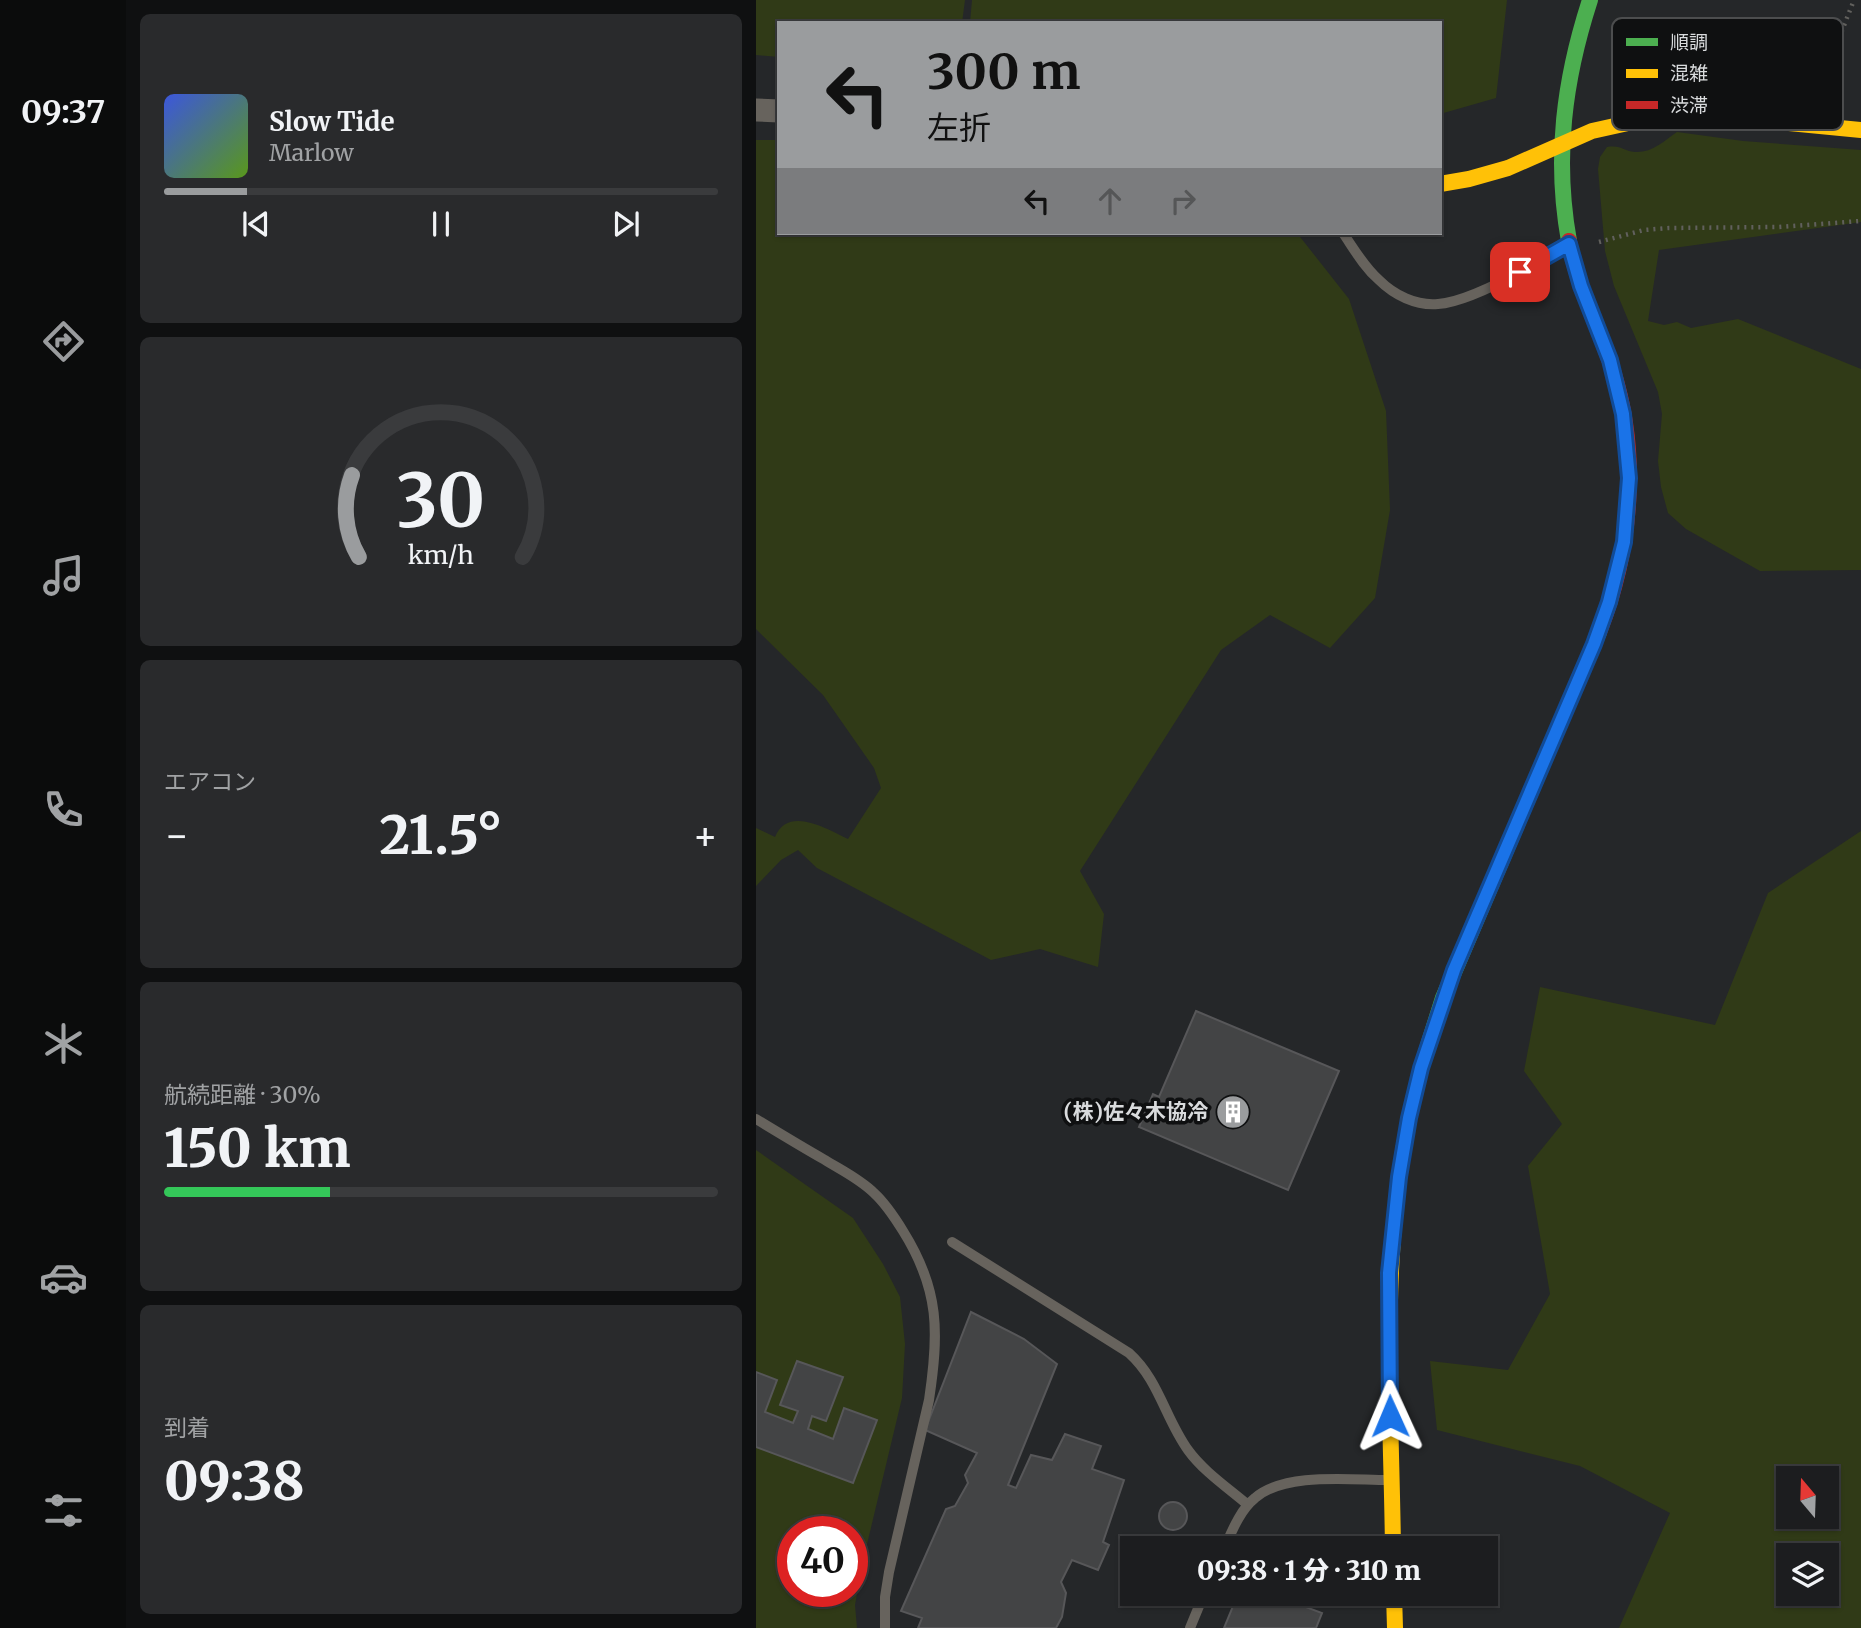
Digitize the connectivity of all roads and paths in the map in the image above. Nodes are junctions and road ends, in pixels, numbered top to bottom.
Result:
1 (1590, 0) edge
2 (1854, 0) edge
3 (1843, 27) edge
4 (756, 110) edge
5 (777, 111) edge
6 (1612, 126) edge
7 (1843, 128) edge
8 (1861, 130) edge
9 (1560, 144) junction
10 (1442, 184) edge
11 (1861, 221) edge
12 (1345, 235) edge
13 (1599, 242) dead end
14 (1569, 244) junction
15 (756, 1119) edge
16 (952, 1242) dead end
17 (1391, 1480) junction
18 (1248, 1504) junction
19 (1231, 1536) edge
20 (1393, 1536) edge
21 (1199, 1606) edge
22 (1394, 1606) edge
23 (886, 1628) edge
24 (1190, 1628) edge
25 (1395, 1628) edge

1 - 9 street
2 - 3 path
4 - 5 street
6 - 9 street
7 - 8 street
9 - 10 street
9 - 14 street
11 - 13 path
12 - 14 lane
14 - 17 street
15 - 23 lane
16 - 18 lane
17 - 18 lane
17 - 20 street
18 - 19 lane
21 - 24 lane
22 - 25 street

